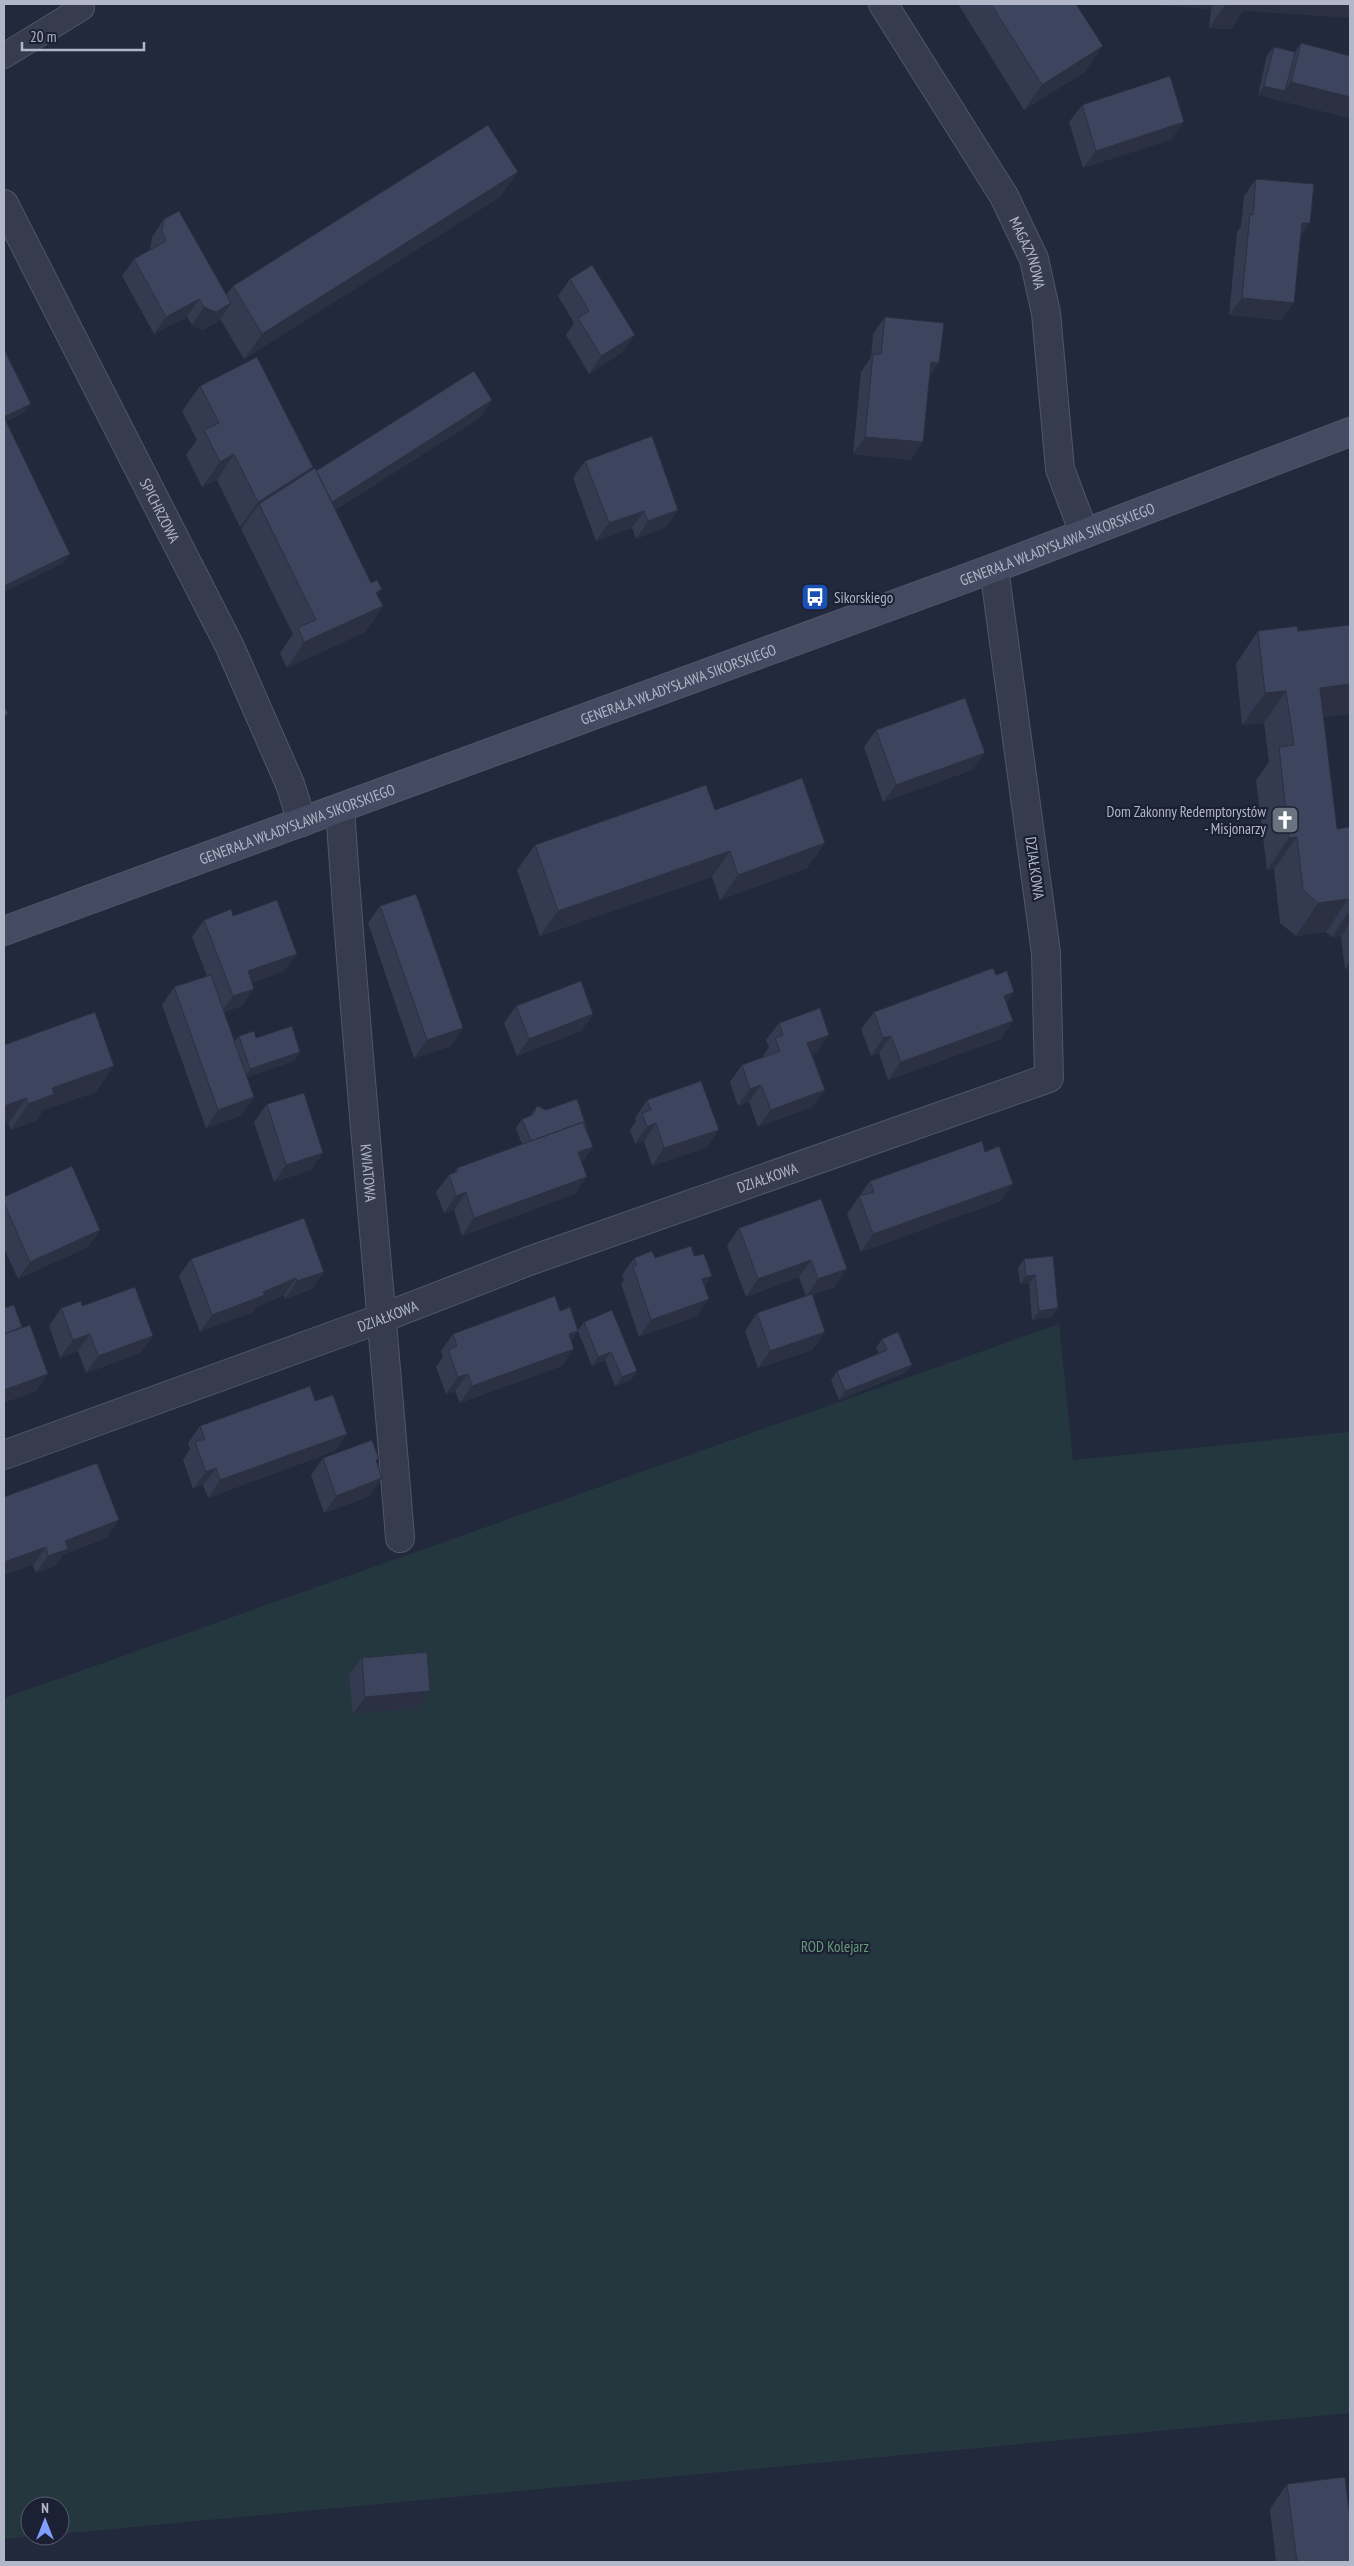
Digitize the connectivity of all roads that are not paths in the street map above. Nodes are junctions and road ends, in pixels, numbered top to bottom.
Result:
1 (80, 4) edge
2 (883, 4) edge
3 (4, 56) edge
4 (4, 204) edge
5 (1350, 432) edge
6 (1084, 533) junction
7 (994, 568) junction
8 (340, 808) junction
9 (302, 822) junction
10 (4, 931) edge
11 (382, 1318) junction
12 (4, 1455) edge
13 (400, 1538) dead end

1 - 3 lane
2 - 6 street, MAGAZYNOWA
4 - 9 street, SPICHRZOWA
5 - 6 street, GENERAŁA WŁADYSŁAWA SIKORSKIEGO
6 - 7 street, GENERAŁA WŁADYSŁAWA SIKORSKIEGO
7 - 8 street, GENERAŁA WŁADYSŁAWA SIKORSKIEGO
7 - 11 street, DZIAŁKOWA
8 - 9 street, GENERAŁA WŁADYSŁAWA SIKORSKIEGO
8 - 11 street, KWIATOWA
9 - 10 street, GENERAŁA WŁADYSŁAWA SIKORSKIEGO
11 - 12 street, DZIAŁKOWA
11 - 13 street, KWIATOWA

